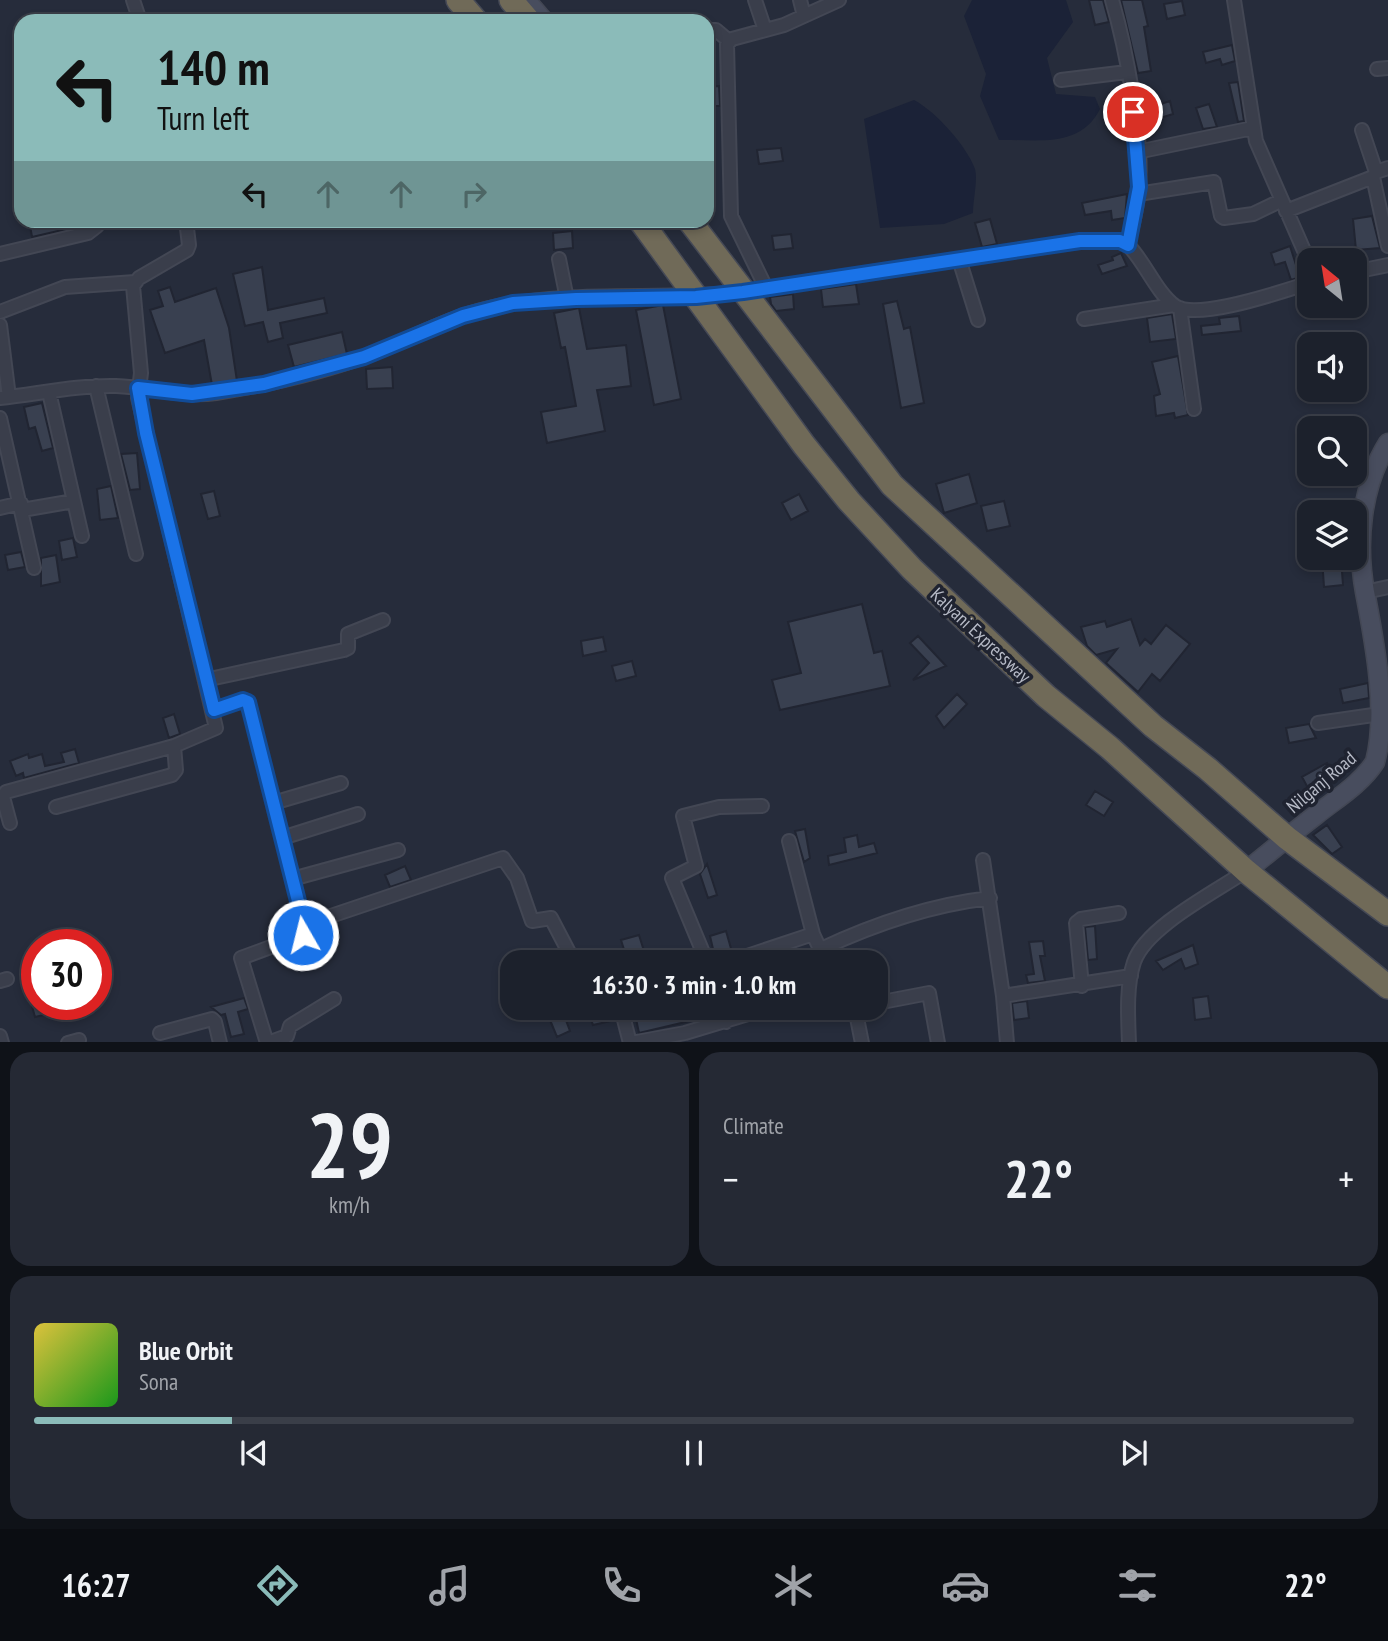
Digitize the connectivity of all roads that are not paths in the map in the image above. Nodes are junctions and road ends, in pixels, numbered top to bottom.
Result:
1 (458, 0) edge
2 (511, 0) edge
3 (526, 0) edge
4 (755, 0) edge
5 (800, 0) edge
6 (839, 0) edge
7 (1112, 0) edge
8 (1234, 0) edge
9 (470, 14) edge
10 (523, 14) edge
11 (538, 14) edge
12 (804, 16) junction
13 (765, 30) junction
14 (714, 31) edge
15 (729, 41) junction
16 (1127, 72) junction
17 (1061, 80) dead end
18 (1253, 128) junction
19 (1362, 130) dead end
20 (1138, 152) junction
21 (1379, 173) edge
22 (1138, 194) junction
23 (1283, 206) junction
24 (94, 228) edge
25 (187, 228) edge
26 (646, 228) edge
27 (696, 228) edge
28 (710, 228) edge
29 (1388, 243) edge
30 (1128, 245) junction
31 (1302, 248) edge
32 (0, 254) edge
33 (559, 259) dead end
34 (959, 259) junction
35 (1388, 265) edge
36 (1367, 269) edge
37 (135, 282) junction
38 (1297, 287) edge
39 (754, 290) junction
40 (696, 297) junction
41 (567, 299) junction
42 (1177, 306) junction
43 (0, 312) edge
44 (1084, 319) dead end
45 (978, 320) dead end
46 (0, 326) edge
47 (96, 386) junction
48 (138, 388) junction
49 (49, 392) junction
50 (5, 398) edge
51 (1194, 409) dead end
52 (0, 418) edge
53 (1388, 443) edge
54 (74, 501) junction
55 (22, 507) junction
56 (0, 508) edge
57 (82, 536) dead end
58 (135, 554) dead end
59 (34, 568) dead end
60 (1388, 587) edge
61 (1365, 592) junction
62 (383, 620) dead end
63 (205, 680) junction
64 (214, 710) junction
65 (1388, 713) edge
66 (1318, 723) dead end
67 (174, 746) junction
68 (341, 783) dead end
69 (273, 803) junction
70 (762, 806) dead end
71 (56, 807) dead end
72 (358, 814) dead end
73 (10, 822) dead end
74 (282, 838) junction
75 (1287, 838) junction
76 (789, 841) dead end
77 (398, 850) dead end
78 (983, 860) dead end
79 (1246, 872) junction
80 (292, 879) junction
81 (990, 898) junction
82 (1119, 913) dead end
83 (1388, 914) edge
84 (304, 925) junction
85 (813, 934) junction
86 (567, 950) edge
87 (702, 950) edge
88 (765, 950) edge
89 (820, 950) joint
90 (1131, 975) junction
91 (1082, 985) junction
92 (1388, 986) edge
93 (1003, 996) junction
94 (334, 999) dead end
95 (888, 1001) edge
96 (625, 1020) edge
97 (732, 1020) edge
98 (857, 1020) edge
99 (726, 1022) joint
100 (160, 1032) dead end
101 (0, 1035) edge
102 (2, 1042) edge
103 (220, 1042) edge
104 (268, 1042) edge
105 (631, 1042) edge
106 (862, 1042) edge
107 (937, 1042) edge
108 (1007, 1042) edge
109 (1129, 1042) edge

1 - 9 highway
2 - 10 highway
3 - 11 street
4 - 13 street
5 - 12 street
6 - 12 street
7 - 16 street
8 - 18 street
12 - 13 street
13 - 15 street
14 - 15 street
15 - 39 street
16 - 17 street
16 - 20 street
18 - 20 street
18 - 23 street
19 - 21 street
20 - 22 street
21 - 23 street
21 - 29 street
22 - 23 street
22 - 30 street
23 - 31 street
24 - 32 street
25 - 37 street
26 - 40 highway, Kalyani Expressway
27 - 39 highway
28 - 39 street
30 - 34 street
30 - 42 street
33 - 41 street
34 - 39 street
34 - 45 street
35 - 36 street
37 - 43 street
37 - 48 street
38 - 42 street
39 - 40 street
39 - 75 highway
40 - 41 street
40 - 79 highway, Kalyani Expressway
41 - 48 street
42 - 44 street
42 - 51 street
46 - 50 street
47 - 48 street
47 - 49 street
47 - 58 street
48 - 63 street
49 - 50 street
49 - 54 street
52 - 55 street
53 - 61 street, Nilganj Road
54 - 55 street
54 - 57 street
55 - 56 street
55 - 59 street
60 - 61 street
61 - 65 street, Nilganj Road
62 - 63 street
63 - 64 street
64 - 67 street
64 - 69 street
65 - 66 street
65 - 75 street, Nilganj Road
67 - 71 street
67 - 73 street
68 - 69 street
69 - 74 street
70 - 87 street
72 - 74 street
74 - 80 street
75 - 79 street, Nilganj Road
75 - 83 highway
76 - 85 street
77 - 80 street
78 - 81 street
79 - 90 street, Nilganj Road
79 - 92 highway, Kalyani Expressway
80 - 84 street
81 - 89 street
81 - 93 street
82 - 91 street
84 - 86 street
84 - 104 street
85 - 88 street
85 - 89 street
90 - 91 street
90 - 109 street, Nilganj Road
91 - 93 street
93 - 108 street
94 - 104 street
95 - 107 street
96 - 105 street
97 - 99 street
98 - 106 street
99 - 105 street
100 - 103 street
101 - 102 street

